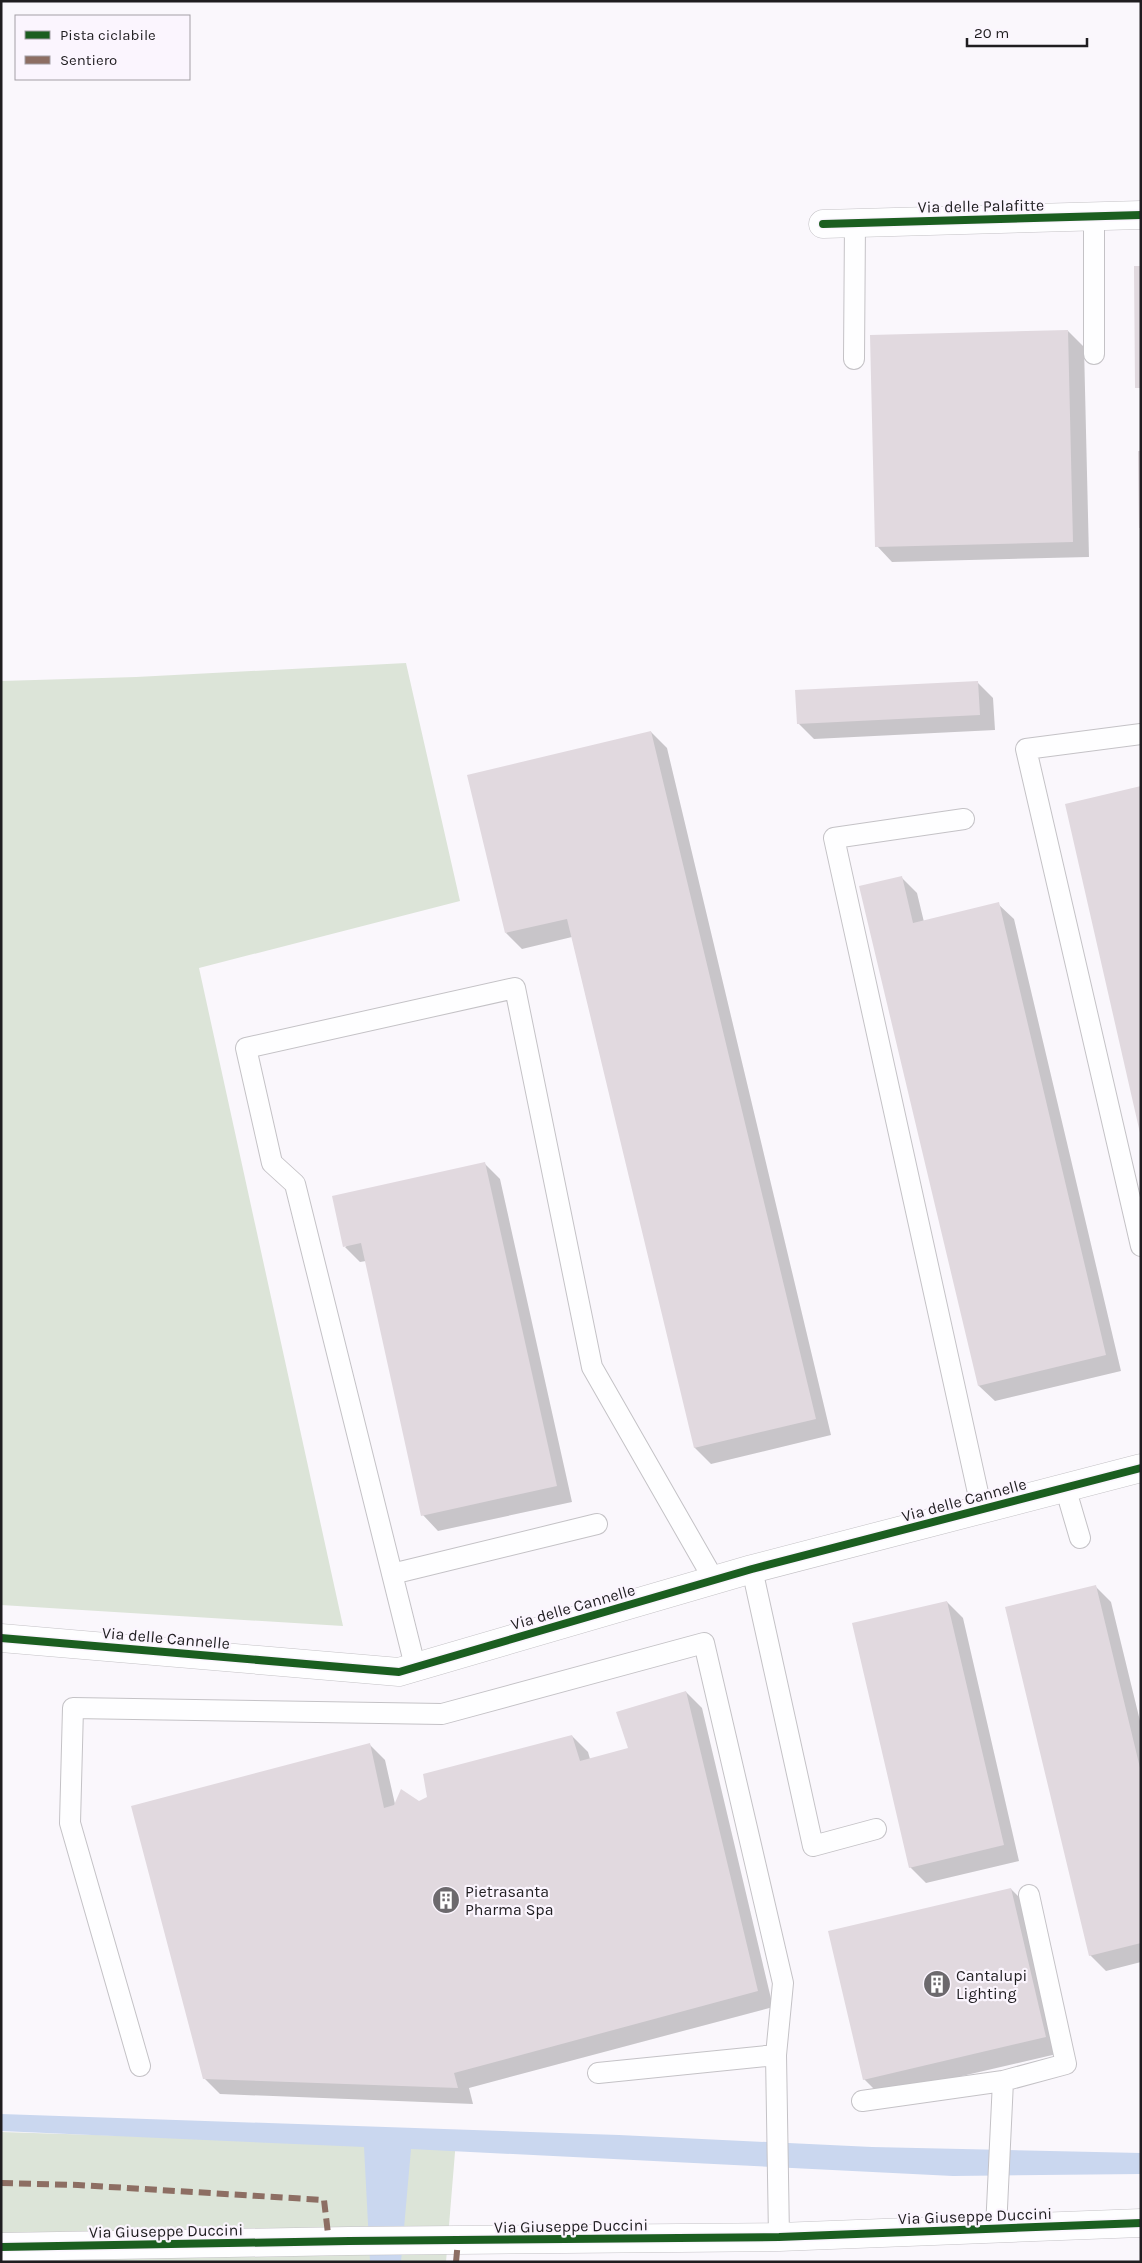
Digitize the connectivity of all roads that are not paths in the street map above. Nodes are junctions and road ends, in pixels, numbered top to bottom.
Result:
1 (1141, 215) edge
2 (1094, 217) junction
3 (855, 222) junction
4 (823, 224) dead end
5 (1094, 354) dead end
6 (854, 359) dead end
7 (1141, 734) edge
8 (964, 819) dead end
9 (1141, 1246) edge
10 (1141, 1468) edge
11 (1065, 1487) junction
12 (982, 1511) junction
13 (597, 1524) dead end
14 (1080, 1538) dead end
15 (752, 1569) junction
16 (392, 1574) junction
17 (714, 1580) junction
18 (1, 1638) edge
19 (415, 1666) junction
20 (876, 1829) dead end
21 (1029, 1895) dead end
22 (776, 2055) junction
23 (140, 2066) dead end
24 (598, 2073) dead end
25 (1003, 2081) junction
26 (862, 2101) dead end
27 (1141, 2223) edge
28 (996, 2228) junction
29 (779, 2237) junction
30 (1, 2247) edge

1 - 2 street, Via delle Palafitte
2 - 3 street, Via delle Palafitte
2 - 5 lane
3 - 4 street, Via delle Palafitte
3 - 6 lane
7 - 9 lane
8 - 12 lane
10 - 11 street, Via delle Cannelle
11 - 12 street, Via delle Cannelle
11 - 14 lane
12 - 15 street, Via delle Cannelle
13 - 16 lane
15 - 17 street, Via delle Cannelle
15 - 20 lane
16 - 17 lane
16 - 19 lane
17 - 19 street, Via delle Cannelle
18 - 19 street, Via delle Cannelle
21 - 25 lane
22 - 23 lane
22 - 24 lane
22 - 29 lane
25 - 26 lane
25 - 28 lane
27 - 28 street, Via Giuseppe Duccini
28 - 29 street, Via Giuseppe Duccini
29 - 30 street, Via Giuseppe Duccini

